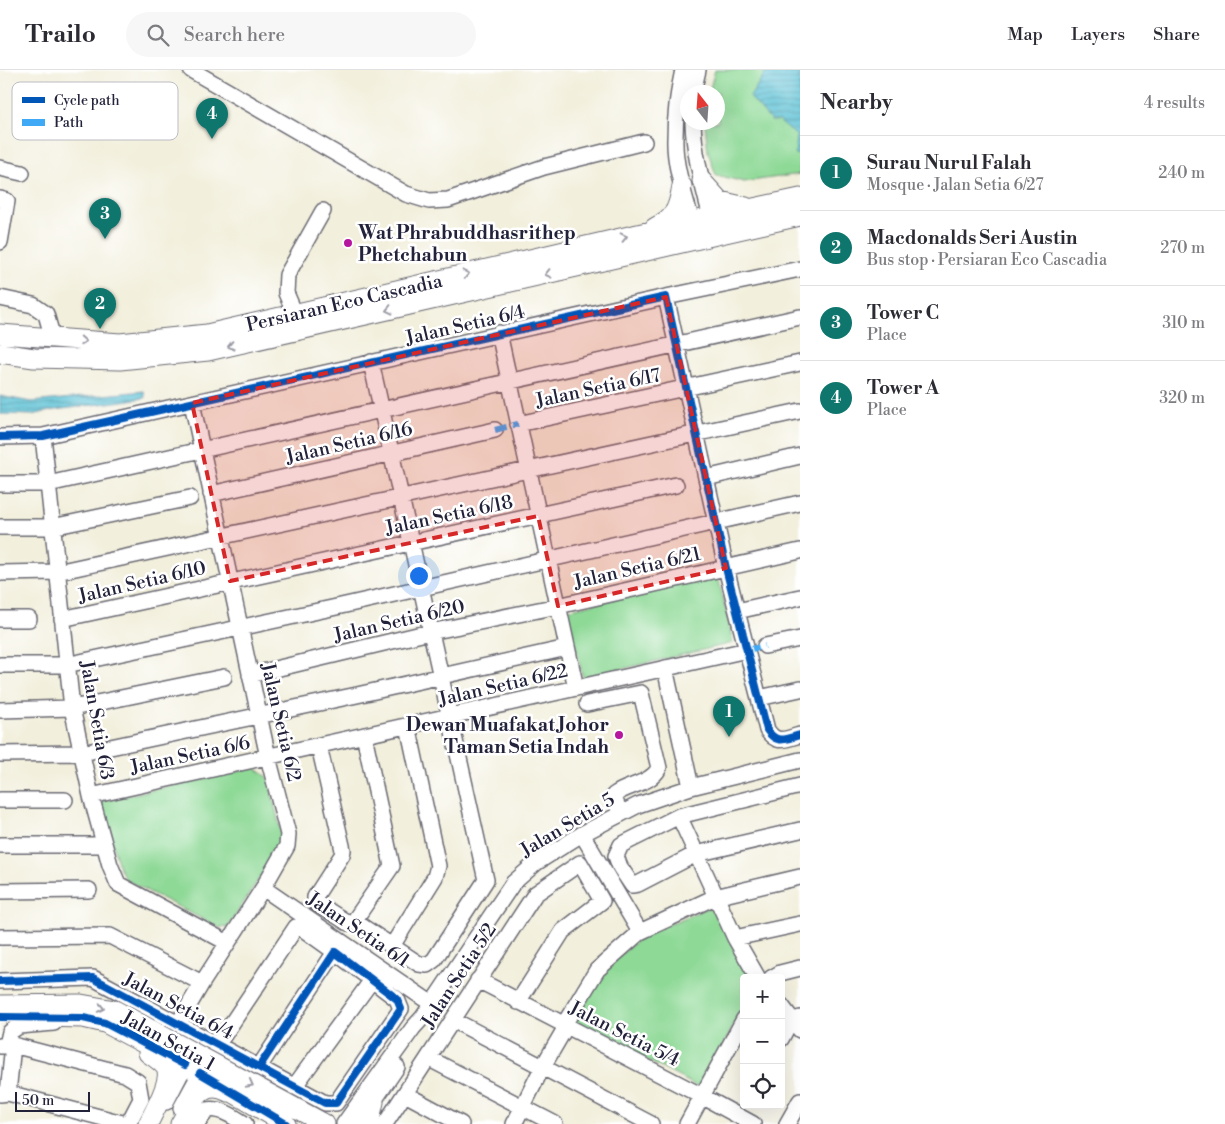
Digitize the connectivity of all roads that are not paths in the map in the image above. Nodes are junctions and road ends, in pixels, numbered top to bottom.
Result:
1 (191, 70) edge
2 (684, 70) edge
3 (698, 70) edge
4 (695, 85) edge
5 (694, 130) edge
6 (674, 140) junction
7 (644, 142) dead end
8 (0, 168) edge
9 (22, 173) dead end
10 (700, 173) junction
11 (680, 178) junction
12 (800, 198) edge
13 (0, 199) edge
14 (754, 208) junction
15 (323, 211) dead end
16 (800, 216) edge
17 (702, 222) junction
18 (649, 231) junction
19 (734, 232) junction
20 (0, 242) edge
21 (668, 246) junction
22 (800, 269) edge
23 (666, 297) junction
24 (0, 298) edge
25 (295, 314) junction
26 (800, 317) edge
27 (499, 333) junction
28 (0, 334) edge
29 (53, 339) junction
30 (677, 345) junction
31 (0, 353) edge
32 (370, 362) junction
33 (800, 363) edge
34 (509, 382) junction
35 (686, 388) junction
36 (192, 403) junction
37 (381, 410) junction
38 (800, 411) edge
39 (518, 424) junction
40 (495, 430) dead end
41 (696, 433) junction
42 (43, 436) junction
43 (0, 437) edge
44 (202, 450) junction
45 (391, 453) junction
46 (800, 456) edge
47 (529, 471) junction
48 (706, 478) junction
49 (0, 484) edge
50 (48, 484) junction
51 (676, 485) dead end
52 (211, 494) junction
53 (190, 498) dead end
54 (401, 498) junction
55 (800, 502) edge
56 (538, 516) junction
57 (716, 522) junction
58 (0, 527) edge
59 (52, 527) junction
60 (221, 537) junction
61 (410, 543) junction
62 (800, 550) edge
63 (548, 560) junction
64 (726, 568) junction
65 (57, 572) junction
66 (0, 573) edge
67 (230, 581) junction
68 (421, 588) junction
69 (800, 597) edge
70 (558, 606) junction
71 (737, 611) junction
72 (0, 619) edge
73 (29, 619) dead end
74 (62, 619) junction
75 (240, 628) junction
76 (430, 632) junction
77 (800, 639) edge
78 (765, 646) dead end
79 (567, 648) junction
80 (747, 650) junction
81 (0, 665) edge
82 (66, 665) junction
83 (665, 668) junction
84 (250, 675) junction
85 (440, 676) junction
86 (224, 677) dead end
87 (576, 688) junction
88 (800, 689) edge
89 (759, 698) junction
90 (587, 704) dead end
91 (72, 708) junction
92 (0, 710) edge
93 (259, 715) junction
94 (449, 717) junction
95 (408, 726) junction
96 (677, 727) junction
97 (650, 733) junction
98 (364, 735) junction
99 (800, 735) edge
100 (319, 746) junction
101 (82, 753) junction
102 (0, 754) edge
103 (268, 757) junction
104 (800, 760) edge
105 (800, 786) edge
106 (691, 787) junction
107 (91, 796) junction
108 (0, 800) edge
109 (65, 800) dead end
110 (621, 814) junction
111 (680, 816) junction
112 (800, 830) edge
113 (582, 834) junction
114 (0, 845) edge
115 (104, 845) junction
116 (696, 854) junction
117 (800, 878) edge
118 (263, 888) junction
119 (89, 890) dead end
120 (0, 891) edge
121 (715, 897) junction
122 (354, 922) junction
123 (800, 924) edge
124 (640, 932) junction
125 (0, 937) edge
126 (734, 938) junction
127 (228, 943) junction
128 (392, 946) junction
129 (336, 952) junction
130 (800, 968) edge
131 (756, 974) edge
132 (777, 974) edge
133 (372, 980) junction
134 (478, 980) junction
135 (0, 981) edge
136 (202, 983) junction
137 (518, 1002) junction
138 (432, 1004) junction
139 (0, 1005) edge
140 (785, 1010) edge
141 (0, 1017) edge
142 (424, 1017) junction
143 (71, 1018) junction
144 (453, 1020) junction
145 (105, 1023) junction
146 (797, 1023) edge
147 (178, 1024) junction
148 (566, 1024) junction
149 (740, 1026) edge
150 (785, 1035) edge
151 (218, 1044) junction
152 (7, 1045) edge
153 (428, 1058) junction
154 (196, 1063) junction
155 (259, 1067) junction
156 (542, 1068) junction
157 (294, 1086) junction
158 (4, 1094) edge
159 (405, 1094) junction
160 (702, 1096) junction
161 (800, 1101) edge
162 (374, 1102) junction
163 (522, 1108) junction
164 (746, 1116) edge
165 (200, 1119) edge
166 (127, 1124) edge
167 (148, 1124) edge
168 (154, 1124) edge
169 (173, 1124) edge
170 (180, 1124) edge
171 (245, 1124) edge
172 (286, 1124) edge
173 (325, 1124) edge
174 (344, 1124) edge
175 (358, 1124) edge
176 (369, 1124) edge
177 (385, 1124) edge
178 (461, 1124) edge
179 (514, 1124) edge
180 (555, 1124) edge
181 (651, 1124) edge
182 (687, 1124) edge
183 (787, 1124) edge

1 - 7 street
2 - 6 street
3 - 4 street
5 - 6 street
5 - 10 street
6 - 11 street
8 - 9 street
10 - 11 street
10 - 14 main road
10 - 17 street
11 - 17 street
11 - 18 main road
12 - 14 main road, Persiaran Eco Cascadia
13 - 20 street
14 - 17 main road, Persiaran Eco Cascadia
15 - 25 street
16 - 19 main road, Persiaran Eco Cascadia
17 - 18 main road, Persiaran Eco Cascadia
17 - 19 main road
17 - 21 main road
25 -> 18 main road, Persiaran Eco Cascadia
19 - 21 main road, Persiaran Eco Cascadia
21 -> 31 main road, Persiaran Eco Cascadia
22 - 23 street, Jalan Setia 6/4
23 - 27 street, Jalan Setia 6/4
23 - 30 street
24 - 29 street
29 -> 25 main road, Persiaran Eco Cascadia
26 - 30 street
27 - 32 street, Jalan Setia 6/4
27 - 34 street
28 - 29 main road, Persiaran Eco Cascadia
30 - 34 street
30 - 35 street
32 - 36 street, Jalan Setia 6/4
32 - 37 street
33 - 35 street, Jalan Setia 6/17
34 - 37 street
34 - 39 street
35 - 39 street, Jalan Setia 6/17
35 - 41 street
36 - 42 street, Jalan Setia 6/4
36 - 44 street, Jalan Setia 6/2
37 - 44 street
37 - 45 street
38 - 41 street
39 - 47 street
40 - 45 street, Jalan Setia 6/16
41 - 47 street
41 - 48 street
42 - 43 street, Jalan Setia 6/4
42 - 50 street, Jalan Setia 6/3
44 - 50 street
44 - 52 street, Jalan Setia 6/2
45 - 52 street, Jalan Setia 6/16
45 - 54 street
46 - 48 street
47 - 54 street
47 - 56 street
48 - 57 street
49 - 50 street
50 - 59 street, Jalan Setia 6/3
51 - 56 street, Jalan Setia 6/18
52 - 60 street, Jalan Setia 6/2
53 - 59 street
54 - 60 street
54 - 61 street
55 - 57 street
56 - 61 street, Jalan Setia 6/18
56 - 63 street
57 - 63 street
57 - 64 street
58 - 59 street
59 - 65 street, Jalan Setia 6/3
60 - 65 street
60 - 67 street, Jalan Setia 6/2
61 - 67 street, Jalan Setia 6/18
61 - 68 street
62 - 64 street, Jalan Setia 6/21
63 - 68 street
63 - 70 street
64 - 70 street, Jalan Setia 6/21
64 - 71 street
65 - 66 street
65 - 74 street, Jalan Setia 6/3
67 - 74 street, Jalan Setia 6/10
67 - 75 street, Jalan Setia 6/2
68 - 75 street
68 - 76 street
69 - 71 street
70 - 76 street, Jalan Setia 6/20
70 - 79 street
71 - 80 street
72 - 73 street
74 - 82 street, Jalan Setia 6/3
75 - 82 street
75 - 84 street, Jalan Setia 6/2
76 - 84 street, Jalan Setia 6/20
76 - 85 street
77 - 78 street
79 - 85 street
79 - 87 street
80 - 83 street, Jalan Setia 6/22
80 - 89 street
81 - 82 street
82 - 91 street, Jalan Setia 6/3
83 - 87 street, Jalan Setia 6/22
83 - 96 street
84 - 93 street, Jalan Setia 6/2
85 - 93 street
85 - 94 street
86 - 91 street
87 - 94 street, Jalan Setia 6/22
88 - 89 street
89 - 99 street
90 - 97 street
91 - 92 street
91 - 101 street, Jalan Setia 6/3
93 - 101 street
93 - 103 street, Jalan Setia 6/2
94 - 95 street, Jalan Setia 6/22
94 - 128 street
95 - 98 street, Jalan Setia 6/22
95 - 128 street
96 - 97 street
96 - 106 street
97 - 110 street
98 - 100 street, Jalan Setia 6/22
98 - 122 street
100 - 103 street, Jalan Setia 6/22
100 - 122 street
101 - 102 street
101 - 107 street, Jalan Setia 6/3
103 - 107 street, Jalan Setia 6/6
103 - 118 street, Jalan Setia 6/2
104 - 106 street, Jalan Setia 5
105 - 111 street
106 - 110 street, Jalan Setia 5
107 - 115 street, Jalan Setia 6/3
108 - 109 street
110 - 113 street, Jalan Setia 5
111 - 116 street
111 - 116 street
112 - 116 street
113 - 124 street
113 - 138 street, Jalan Setia 5
114 - 115 street
115 - 127 street, Jalan Setia 6/3
116 - 121 street
117 - 121 street
118 - 127 street, Jalan Setia 6/2
118 - 138 street, Jalan Setia 6/1
119 - 120 street
121 - 124 street
121 - 126 street
122 - 128 street
123 - 126 street
124 - 148 street
125 - 136 street
126 - 131 street
127 - 136 street, Jalan Setia 6/2
129 - 133 street
129 - 151 street
129 - 155 street
130 - 132 street
133 - 157 street
133 - 157 street, Jalan Setia 6/4
134 - 137 street, Jalan Setia 5/4
134 - 137 street, Jalan Setia 5/2
134 - 144 street, Jalan Setia 5/2
135 - 147 street, Jalan Setia 6/4
136 - 147 street, Jalan Setia 6/2
137 - 148 street, Jalan Setia 5/4
138 - 142 street, Jalan Setia 5
139 -> 154 main road, Jalan Setia 1
140 - 146 street
141 - 143 main road, Jalan Setia 1
142 - 162 street, Jalan Setia 5
142 - 174 street, Jalan Setia 5
143 - 145 main road, Jalan Setia 1
143 - 152 street
144 - 153 street, Jalan Setia 5/2
144 - 156 street
145 - 154 main road, Jalan Setia 1
145 - 167 main road
146 - 150 street
147 - 151 street, Jalan Setia 6/4
148 - 156 street
148 - 160 street, Jalan Setia 5/4
149 - 160 street
151 - 155 street, Jalan Setia 6/4
152 - 158 street
152 - 166 street
153 - 159 street, Jalan Setia 5/2
153 - 163 street
154 - 168 street
154 - 169 street
154 - 172 main road, Jalan Setia 1
154 -> 173 main road, Jalan Setia 1
155 - 157 street, Jalan Setia 6/4
156 - 163 street
156 - 181 street
158 - 166 street
159 - 177 street, Jalan Setia 5/2
159 - 178 street
160 - 164 street, Jalan Setia 5/4
160 - 182 street
161 - 183 street
162 - 175 street, Jalan Setia 5
162 - 176 main road
163 - 179 street
163 - 180 street
165 - 171 street
170 - 172 main road

